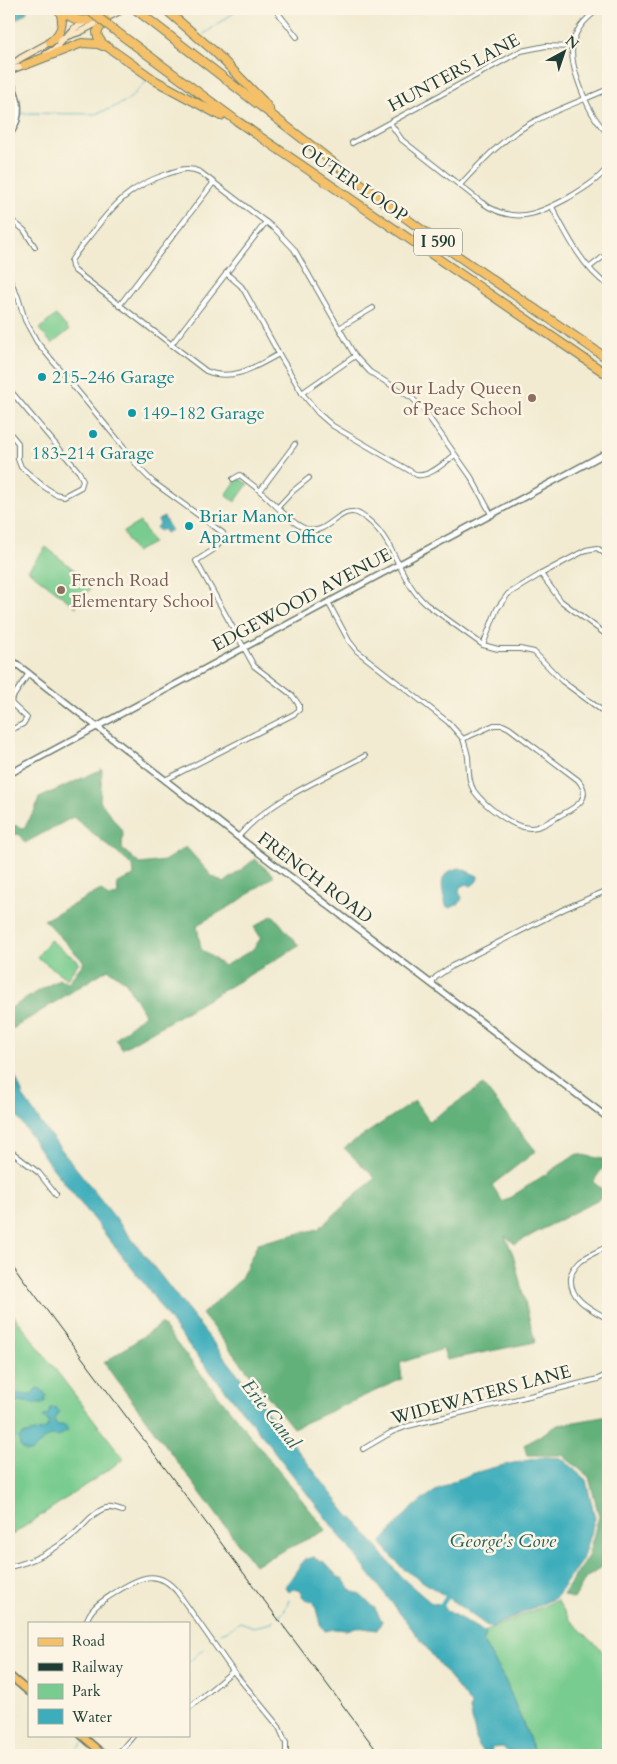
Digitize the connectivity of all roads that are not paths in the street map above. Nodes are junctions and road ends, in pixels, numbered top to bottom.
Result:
1 (59, 9) edge
2 (87, 9) edge
3 (111, 9) edge
4 (124, 9) edge
5 (135, 9) edge
6 (165, 9) edge
7 (171, 9) edge
8 (275, 9) edge
9 (599, 9) edge
10 (92, 19) junction
11 (106, 19) junction
12 (183, 23) junction
13 (66, 37) junction
14 (296, 37) dead end
15 (50, 42) junction
16 (572, 46) junction
17 (114, 51) junction
18 (25, 65) junction
19 (9, 67) edge
20 (9, 71) edge
21 (9, 78) edge
22 (608, 89) edge
23 (585, 99) junction
24 (274, 116) junction
25 (237, 121) junction
26 (390, 122) junction
27 (608, 133) edge
28 (9, 135) edge
29 (352, 143) dead end
30 (608, 167) edge
31 (214, 182) junction
32 (460, 186) junction
33 (552, 207) junction
34 (9, 218) edge
35 (266, 222) junction
36 (35, 247) dead end
37 (608, 253) edge
38 (590, 267) junction
39 (226, 273) junction
40 (9, 278) edge
41 (608, 285) edge
42 (119, 306) junction
43 (373, 308) dead end
44 (339, 328) junction
45 (171, 346) junction
46 (279, 354) junction
47 (355, 356) junction
48 (608, 359) edge
49 (608, 375) edge
50 (9, 389) edge
51 (302, 393) junction
52 (9, 432) edge
53 (295, 444) dead end
54 (607, 454) edge
55 (456, 455) junction
56 (310, 478) dead end
57 (233, 479) dead end
58 (260, 491) junction
59 (278, 507) junction
60 (492, 514) junction
61 (608, 556) edge
62 (399, 564) junction
63 (541, 574) junction
64 (328, 602) junction
65 (608, 636) edge
66 (483, 645) junction
67 (243, 648) junction
68 (9, 658) edge
69 (29, 673) junction
70 (608, 715) edge
71 (97, 727) junction
72 (9, 731) edge
73 (463, 739) junction
74 (365, 756) dead end
75 (9, 774) edge
76 (165, 780) junction
77 (238, 837) junction
78 (608, 890) edge
79 (431, 983) junction
80 (608, 1118) edge
81 (9, 1150) edge
82 (56, 1195) dead end
83 (608, 1246) edge
84 (608, 1320) edge
85 (608, 1374) edge
86 (363, 1449) dead end
87 (122, 1511) dead end
88 (9, 1567) edge
89 (86, 1622) edge
90 (233, 1671) junction
91 (9, 1675) edge
92 (28, 1691) edge
93 (190, 1707) edge
94 (82, 1736) edge
95 (133, 1736) edge
96 (104, 1755) edge
97 (116, 1755) edge
98 (286, 1755) edge

1 - 10 highway
1 - 15 highway
2 - 25 highway, OUTER LOOP / I 590, bridge
3 - 10 main road
4 - 11 main road
5 - 24 highway, OUTER LOOP / I 590
6 - 12 highway
7 - 12 highway
8 - 14 street
9 - 16 street
10 - 13 main road
11 - 13 main road
11 - 17 highway
12 - 24 highway
13 - 15 main road
13 - 18 main road
15 - 19 main road
16 - 23 street
16 - 26 street, HUNTERS LANE
17 - 18 highway
17 - 25 highway
18 - 20 main road
21 - 28 street
22 - 23 street
23 - 27 street
23 - 32 street
24 - 48 highway, OUTER LOOP / I 590
25 - 49 highway, OUTER LOOP / I 590
26 - 29 street, HUNTERS LANE
26 - 32 street
30 - 33 street
31 - 35 street
31 - 42 street
31 - 42 street
32 - 33 street
33 - 38 street
34 - 36 street
35 - 39 street
35 - 44 street
37 - 38 street
38 - 41 street
39 - 45 street
39 - 46 street
40 - 67 street
42 - 45 street
43 - 44 street
44 - 47 street
45 - 46 street
46 - 51 street
47 - 51 street
47 - 55 street
50 - 52 street
51 - 55 street
53 - 58 street
54 - 60 street, EDGEWOOD AVENUE
55 - 60 street
56 - 59 street
57 - 58 street
58 - 59 street
59 - 62 street
60 - 62 street, EDGEWOOD AVENUE
61 - 63 street
62 - 64 street, EDGEWOOD AVENUE
62 - 66 street
63 - 65 street
63 - 66 street
64 - 67 street, EDGEWOOD AVENUE
64 - 73 street
66 - 70 street
67 - 71 street, EDGEWOOD AVENUE
67 - 76 street
68 - 69 street, FRENCH ROAD
69 - 71 street, FRENCH ROAD
69 - 72 street
71 - 75 street, EDGEWOOD AVENUE
71 - 76 street, FRENCH ROAD
73 - 73 street
74 - 77 street
76 - 77 street, FRENCH ROAD
77 - 79 street, FRENCH ROAD
78 - 79 street
79 - 80 street, FRENCH ROAD
81 - 82 street
83 - 84 street
85 - 86 street, WIDEWATERS LANE
87 - 88 street
89 - 90 street
90 - 93 street
90 - 98 street
91 - 92 main road
94 - 96 main road
95 - 97 street

